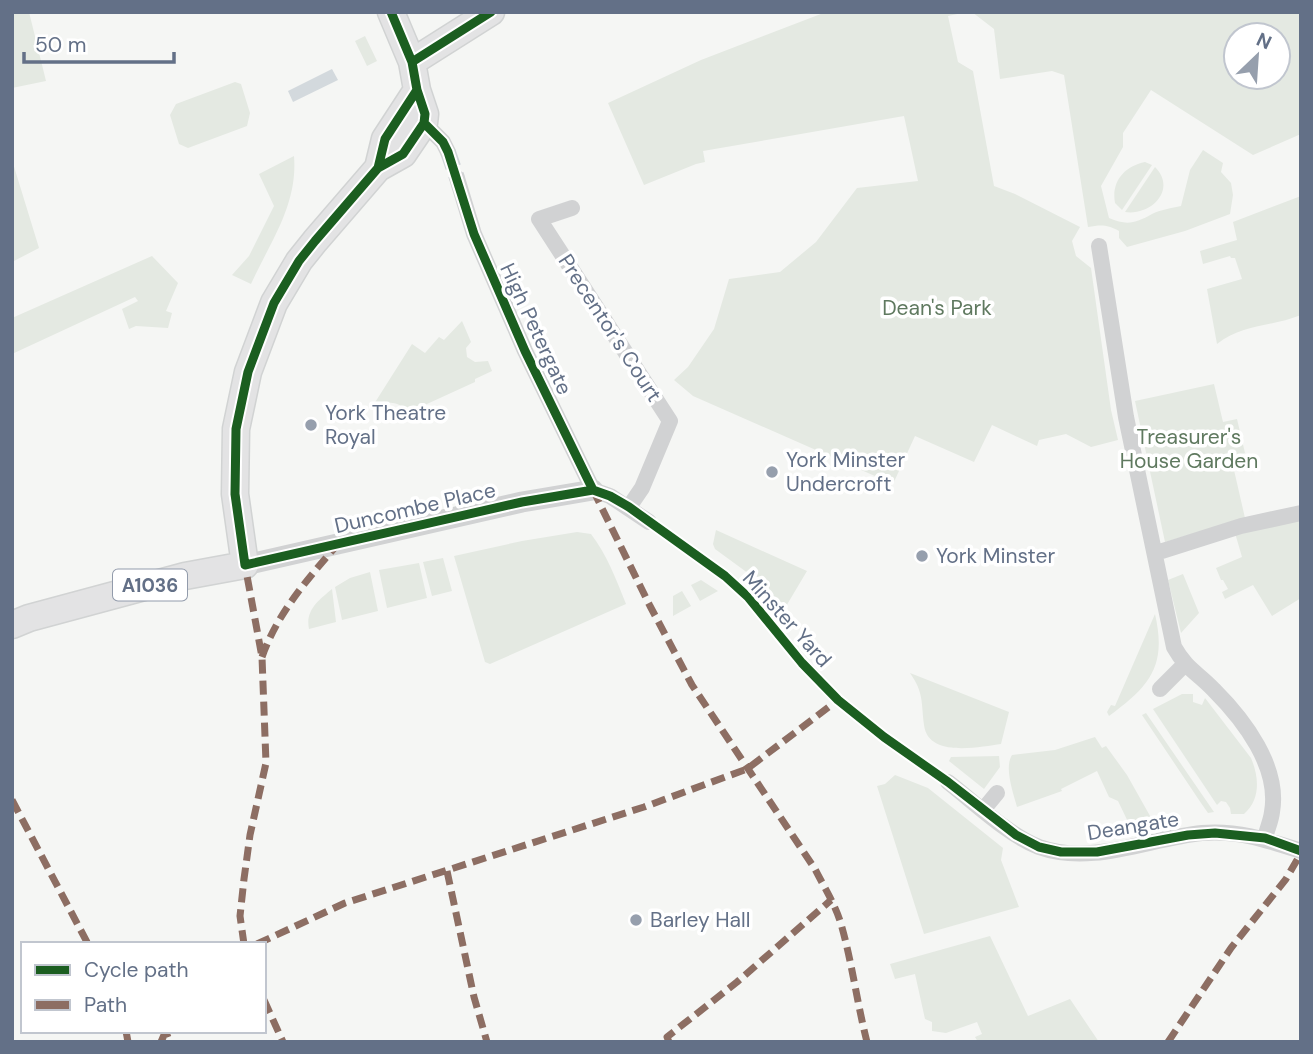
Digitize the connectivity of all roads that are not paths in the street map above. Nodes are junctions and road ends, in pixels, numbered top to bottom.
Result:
1 (391, 12) edge
2 (491, 12) edge
3 (412, 62) junction
4 (417, 90) junction
5 (424, 123) junction
6 (448, 152) tunnel mouth
7 (377, 167) junction
8 (457, 178) tunnel mouth
9 (572, 208) dead end
10 (1100, 246) dead end
11 (593, 490) junction
12 (629, 507) junction
13 (1301, 513) edge
14 (649, 522) dead end
15 (1156, 553) junction
16 (245, 565) junction
17 (12, 625) edge
18 (1184, 664) junction
19 (1160, 689) dead end
20 (948, 782) dead end
21 (997, 793) dead end
22 (983, 810) junction
23 (1265, 838) junction
24 (1301, 850) edge

1 - 3 main road
2 - 3 main road
3 - 4 main road
4 - 5 main road
4 - 7 main road
5 - 6 street
5 - 7 main road
7 - 16 main road
8 - 11 street, High Petergate
9 - 12 street, Precentor's Court
10 - 15 street
11 - 12 street
11 - 16 street, Duncombe Place
12 - 14 street
13 - 15 street
15 - 18 street
16 - 17 main road, A1036
18 - 19 street
18 - 23 street
20 - 22 street, Deangate
21 - 22 street
22 - 23 street, Deangate
23 - 24 street, Deangate

